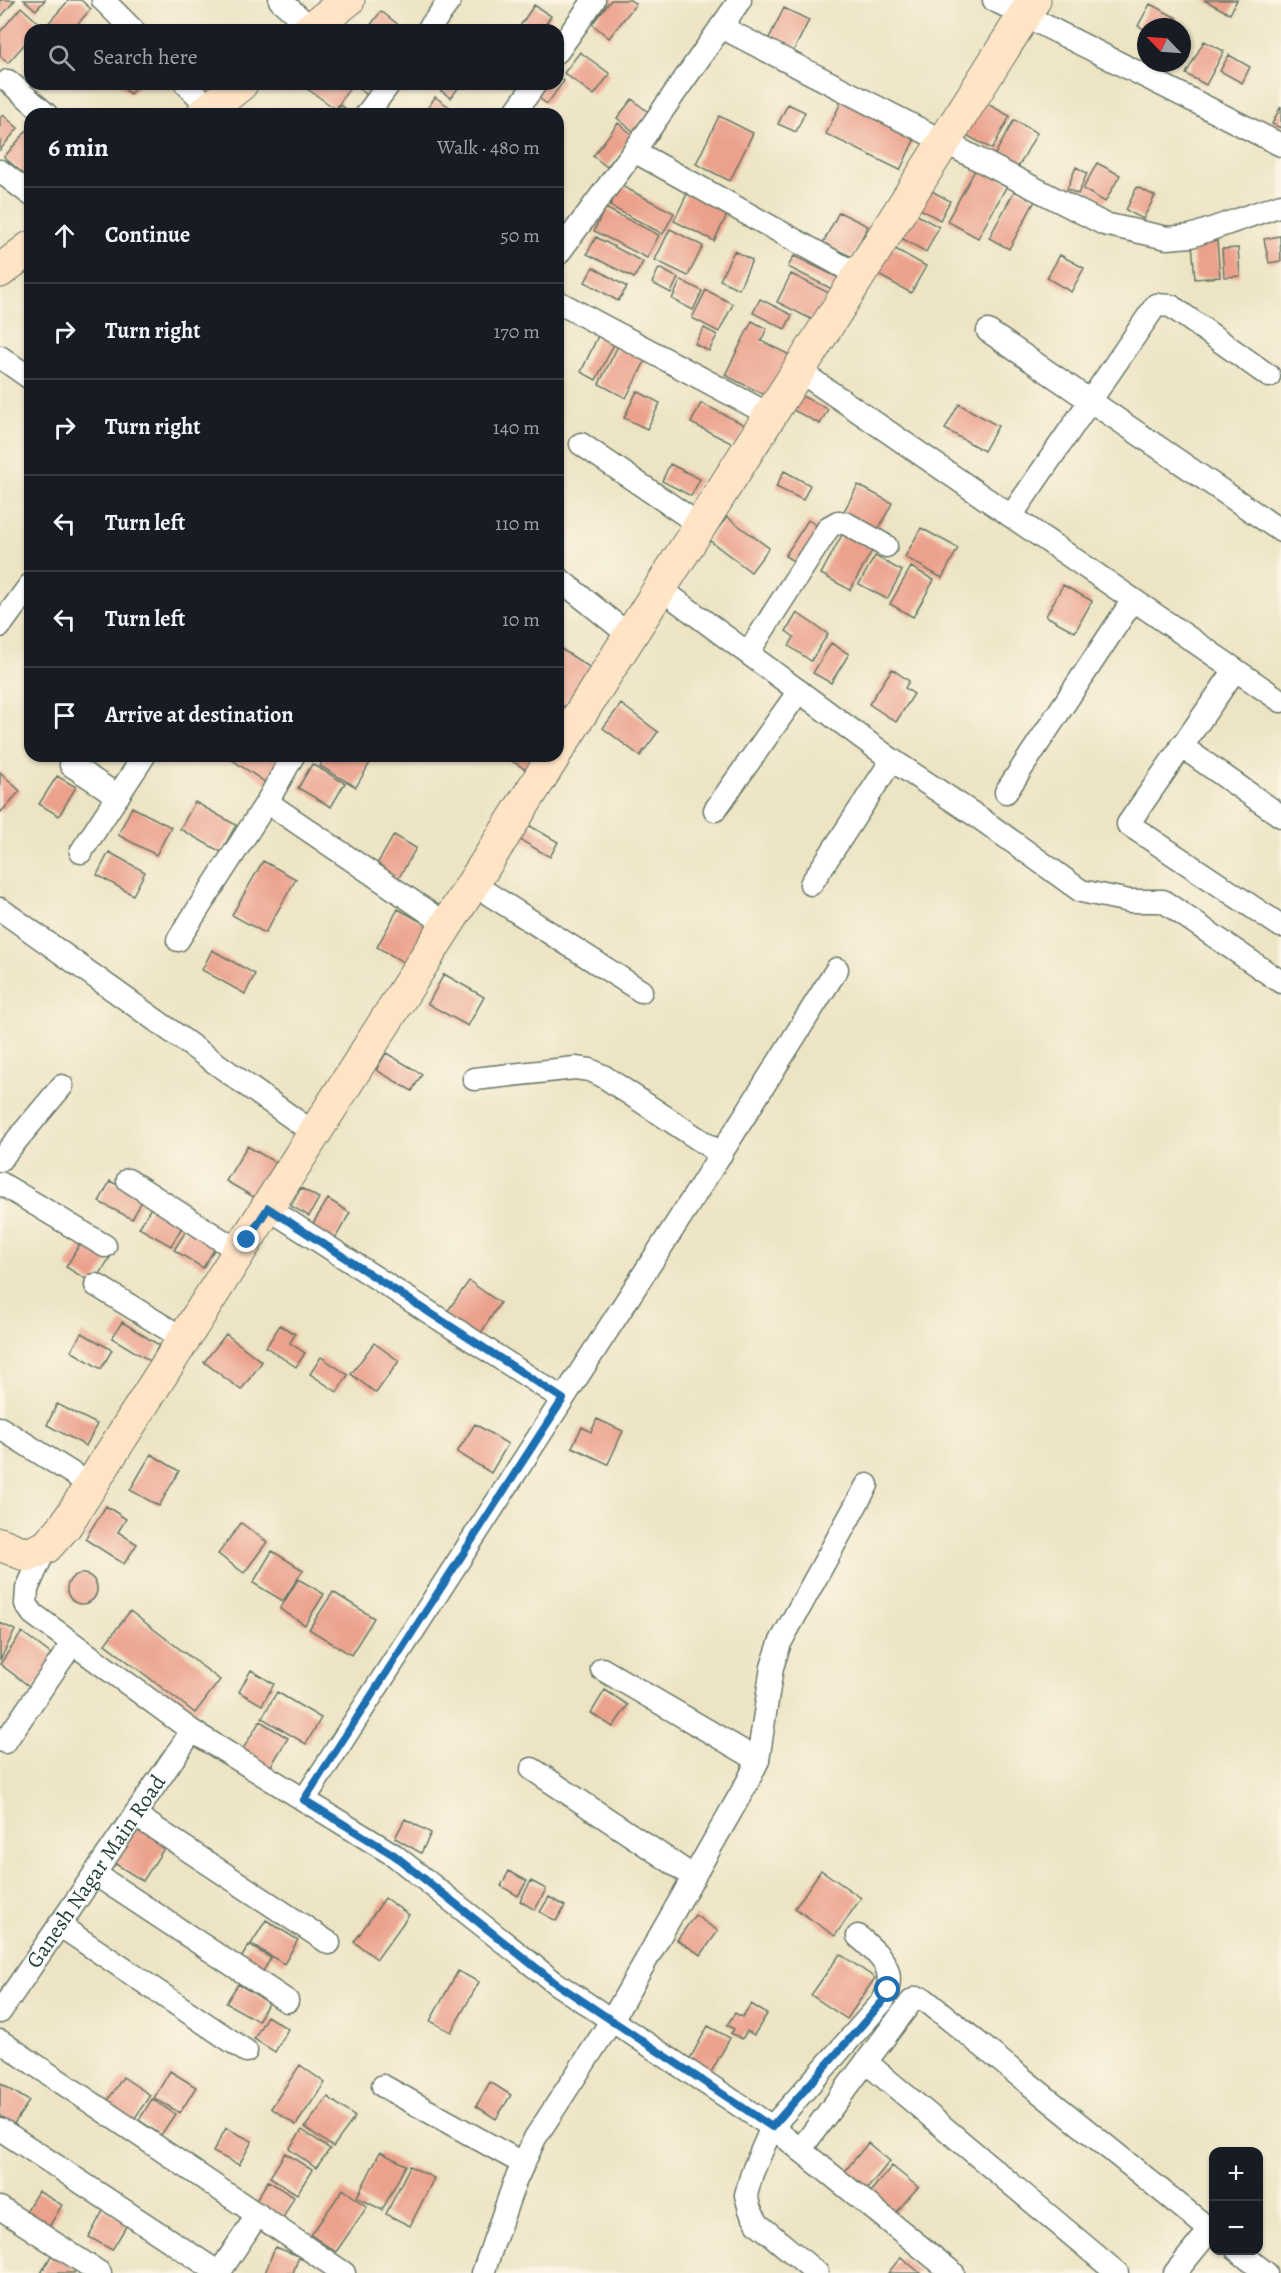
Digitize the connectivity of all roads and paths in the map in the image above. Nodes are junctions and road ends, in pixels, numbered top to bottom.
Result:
1 (103, 0) edge
2 (280, 0) edge
3 (348, 0) edge
4 (450, 0) edge
5 (594, 0) edge
6 (740, 0) edge
7 (994, 0) edge
8 (1029, 8) edge
9 (127, 24) edge
10 (305, 24) edge
11 (317, 24) edge
12 (432, 24) edge
13 (721, 27) junction
14 (564, 42) edge
15 (8, 81) dead end
16 (190, 90) edge
17 (233, 90) edge
18 (385, 90) edge
19 (531, 90) edge
20 (39, 108) edge
21 (204, 108) edge
22 (210, 108) edge
23 (371, 108) edge
24 (518, 108) edge
25 (943, 142) junction
26 (1281, 145) edge
27 (634, 151) junction
28 (0, 171) edge
29 (24, 189) edge
30 (1281, 204) edge
31 (564, 246) edge
32 (24, 253) edge
33 (0, 271) edge
34 (858, 275) junction
35 (564, 305) edge
36 (988, 331) dead end
37 (0, 357) edge
38 (798, 370) junction
39 (24, 374) edge
40 (1269, 376) dead end
41 (1090, 399) junction
42 (770, 415) junction
43 (581, 444) dead end
44 (1011, 516) junction
45 (700, 525) junction
46 (1281, 531) edge
47 (886, 546) dead end
48 (564, 583) edge
49 (661, 589) junction
50 (24, 593) edge
51 (1133, 600) junction
52 (0, 626) edge
53 (630, 636) junction
54 (748, 653) junction
55 (1235, 670) junction
56 (798, 691) junction
57 (1281, 700) edge
58 (564, 740) edge
59 (1181, 746) junction
60 (892, 760) junction
61 (140, 762) edge
62 (290, 762) edge
63 (550, 762) edge
64 (71, 765) dead end
65 (1006, 792) dead end
66 (117, 796) junction
67 (267, 802) junction
68 (715, 810) dead end
69 (1281, 816) edge
70 (81, 852) dead end
71 (473, 884) junction
72 (811, 884) dead end
73 (0, 909) edge
74 (447, 925) junction
75 (1281, 926) edge
76 (178, 940) dead end
77 (837, 969) dead end
78 (1281, 982) edge
79 (641, 991) dead end
80 (474, 1079) dead end
81 (62, 1086) dead end
82 (315, 1134) junction
83 (721, 1154) junction
84 (0, 1161) edge
85 (128, 1180) dead end
86 (0, 1183) edge
87 (268, 1208) junction
88 (105, 1246) dead end
89 (240, 1252) junction
90 (96, 1286) dead end
91 (184, 1339) junction
92 (563, 1399) junction
93 (0, 1428) edge
94 (91, 1485) junction
95 (867, 1485) dead end
96 (0, 1544) edge
97 (46, 1548) junction
98 (72, 1644) junction
99 (602, 1669) dead end
100 (192, 1731) junction
101 (5, 1743) dead end
102 (758, 1761) junction
103 (532, 1770) dead end
104 (304, 1800) junction
105 (135, 1815) junction
106 (95, 1874) junction
107 (694, 1876) junction
108 (59, 1925) junction
109 (858, 1936) dead end
110 (329, 1943) dead end
111 (287, 2001) dead end
112 (0, 2012) edge
113 (612, 2020) junction
114 (0, 2041) edge
115 (246, 2051) dead end
116 (866, 2062) junction
117 (383, 2085) dead end
118 (772, 2127) junction
119 (0, 2129) edge
120 (800, 2150) junction
121 (522, 2163) junction
122 (0, 2208) edge
123 (258, 2214) junction
124 (1209, 2229) edge
125 (1209, 2234) edge
126 (1243, 2255) edge
127 (312, 2264) edge
128 (100, 2273) edge
129 (219, 2273) edge
130 (344, 2273) edge
131 (483, 2273) edge
132 (817, 2273) edge
133 (953, 2273) edge
134 (1117, 2273) edge
135 (1174, 2273) edge
136 (1266, 2273) edge

1 - 9 street
2 - 10 street
3 - 11 street
4 - 12 street
5 - 14 street
6 - 13 street
7 - 8 street
8 - 25 street
8 - 26 street
13 - 25 street
13 - 27 street
15 - 20 street
16 - 21 street
17 - 22 street
18 - 23 street
19 - 24 street
25 - 30 street
25 - 34 street
27 - 31 street
27 - 34 street
28 - 29 street
32 - 33 street
34 - 38 street
35 - 42 street
36 - 41 street
37 - 39 street
38 - 42 street
38 - 44 street
40 - 41 street
41 - 44 street
41 - 46 street
42 - 45 street
43 - 45 street
44 - 51 street
45 - 49 street
47 - 54 street
48 - 53 street
49 - 53 street
49 - 54 street
50 - 52 street
51 - 55 street
51 - 65 street
53 - 58 street
54 - 56 street
55 - 57 street
55 - 59 street
56 - 60 street
56 - 68 street
59 - 69 street
59 - 75 street
60 - 72 street
60 - 78 street
61 - 66 street
62 - 67 street
63 - 71 street
64 - 66 street
66 - 70 street
67 - 74 street
67 - 76 street
71 - 74 street
71 - 79 street
73 - 82 street
74 - 82 street
77 - 83 street
80 - 83 street
81 - 84 street
82 - 87 street
83 - 92 street
85 - 89 street
86 - 88 street
87 - 89 street
87 - 92 street
89 - 91 street
90 - 91 street
91 - 94 street
92 - 104 street
93 - 94 street
94 - 97 street
95 - 102 street
96 - 97 street
97 - 98 street
98 - 100 street
98 - 101 street
99 - 102 street
100 - 104 street
100 - 105 street, Ganesh Nagar Main Road
102 - 107 street
103 - 107 street
104 - 113 street
105 - 106 street, Ganesh Nagar Main Road
105 - 110 street
106 - 108 street, Ganesh Nagar Main Road
106 - 111 street
107 - 113 street
108 - 112 street, Ganesh Nagar Main Road
108 - 115 street
109 - 118 street
113 - 118 street
113 - 121 street
114 - 123 street
116 - 120 street
116 - 124 street
116 - 134 street
117 - 121 street
118 - 120 street
118 - 132 street
119 - 129 street
120 - 133 street
121 - 131 street
122 - 128 street
123 - 127 street
123 - 129 street
125 - 135 street
126 - 136 street
127 - 130 street

